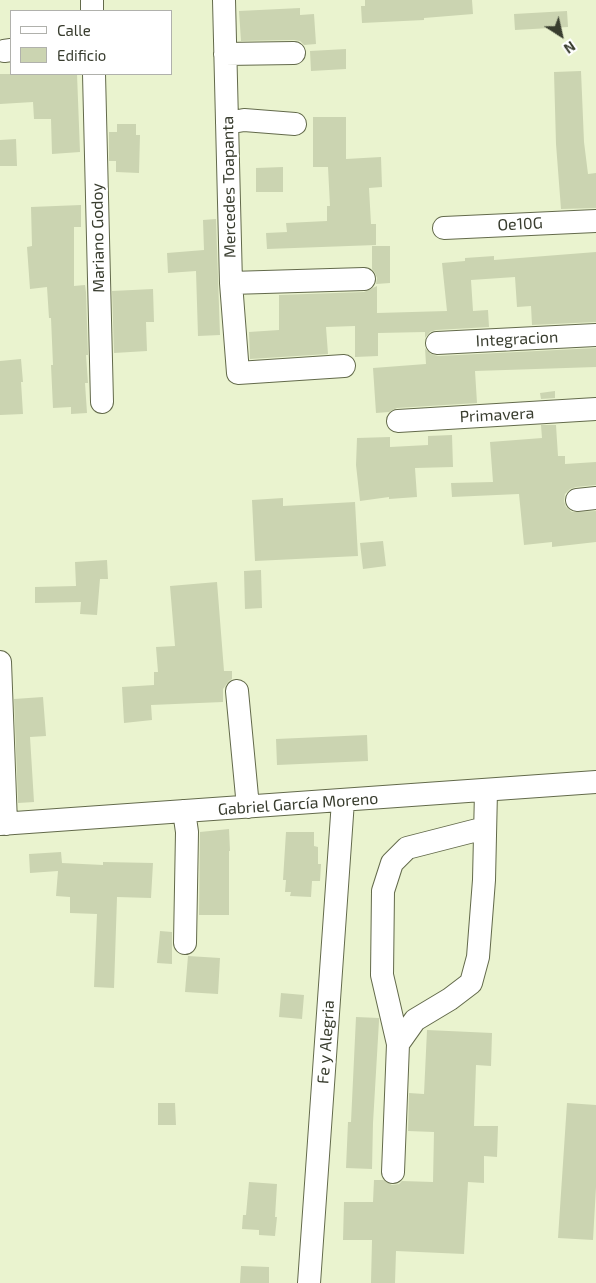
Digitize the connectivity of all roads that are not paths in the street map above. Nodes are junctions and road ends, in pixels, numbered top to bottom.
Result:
1 (224, 0) edge
2 (294, 52) dead end
3 (226, 54) junction
4 (94, 75) edge
5 (227, 122) junction
6 (295, 124) dead end
7 (596, 221) edge
8 (444, 228) dead end
9 (364, 279) dead end
10 (231, 283) junction
11 (596, 335) edge
12 (437, 343) dead end
13 (344, 366) dead end
14 (102, 402) dead end
15 (596, 409) edge
16 (398, 421) dead end
17 (0, 662) edge
18 (237, 691) dead end
19 (596, 782) edge
20 (486, 790) junction
21 (343, 800) junction
22 (248, 807) junction
23 (184, 811) junction
24 (3, 824) edge
25 (485, 828) junction
26 (185, 942) dead end
27 (398, 1044) junction
28 (393, 1172) dead end
29 (309, 1283) edge

1 - 3 street, Mercedes Toapanta
2 - 3 street
3 - 5 street, Mercedes Toapanta
4 - 14 street, Mariano Godoy
5 - 6 street
5 - 10 street, Mercedes Toapanta
7 - 8 street, Oe10G
9 - 10 street
10 - 13 street, Mercedes Toapanta
11 - 12 street, Integracion
15 - 16 street, Primavera
17 - 24 street
18 - 22 street
19 - 20 street, Gabriel García Moreno
20 - 21 street, Gabriel García Moreno
20 - 25 street
21 - 22 street, Gabriel García Moreno
21 - 29 street, Fe y Alegria
22 - 23 street, Gabriel García Moreno
23 - 24 street, Gabriel García Moreno
23 - 26 street
25 - 27 street
25 - 27 street
27 - 28 street

